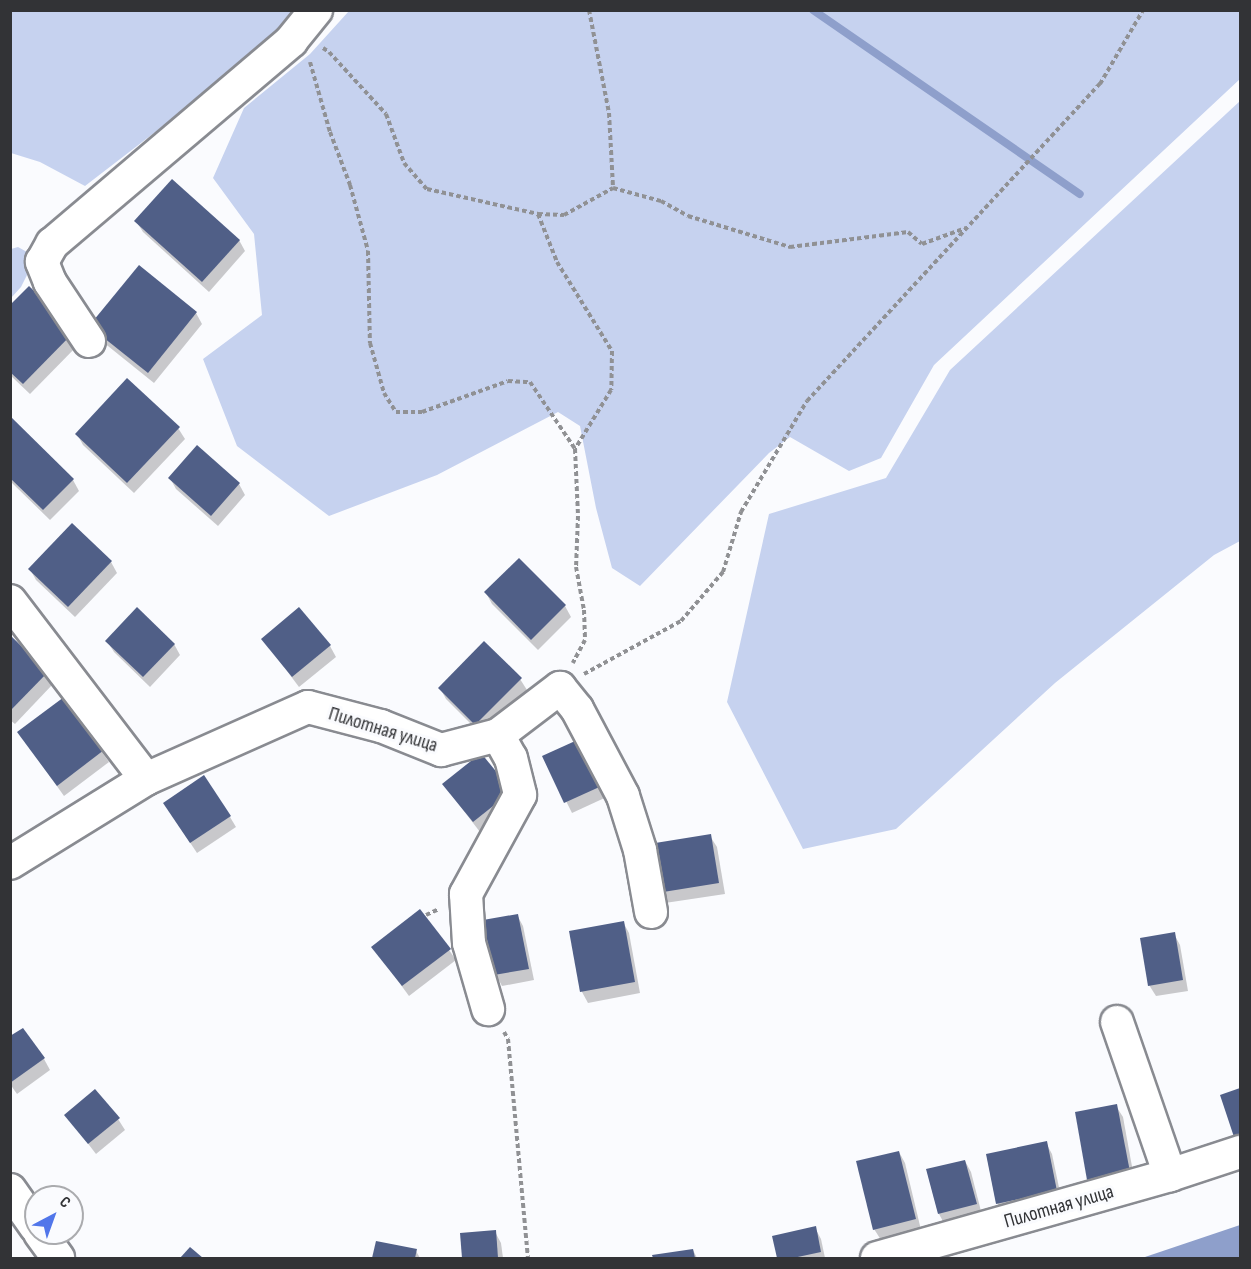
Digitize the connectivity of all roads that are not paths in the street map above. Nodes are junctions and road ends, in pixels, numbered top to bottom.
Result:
1 (316, 10) edge
2 (89, 341) dead end
3 (10, 601) edge
4 (498, 735) junction
5 (146, 779) junction
6 (10, 862) edge
7 (651, 912) dead end
8 (488, 1009) road end
9 (1118, 1022) dead end
10 (1240, 1152) edge
11 (1170, 1175) junction
12 (10, 1190) edge
13 (24, 1210) edge
14 (49, 1245) edge
15 (58, 1258) edge
16 (878, 1258) edge

1 - 2 street
3 - 5 street
4 - 5 street, Пилотная улица
4 - 7 street
4 - 8 street
5 - 6 street, Пилотная улица
9 - 11 street
10 - 11 street, Пилотная улица
11 - 16 street, Пилотная улица
12 - 13 street
14 - 15 street

